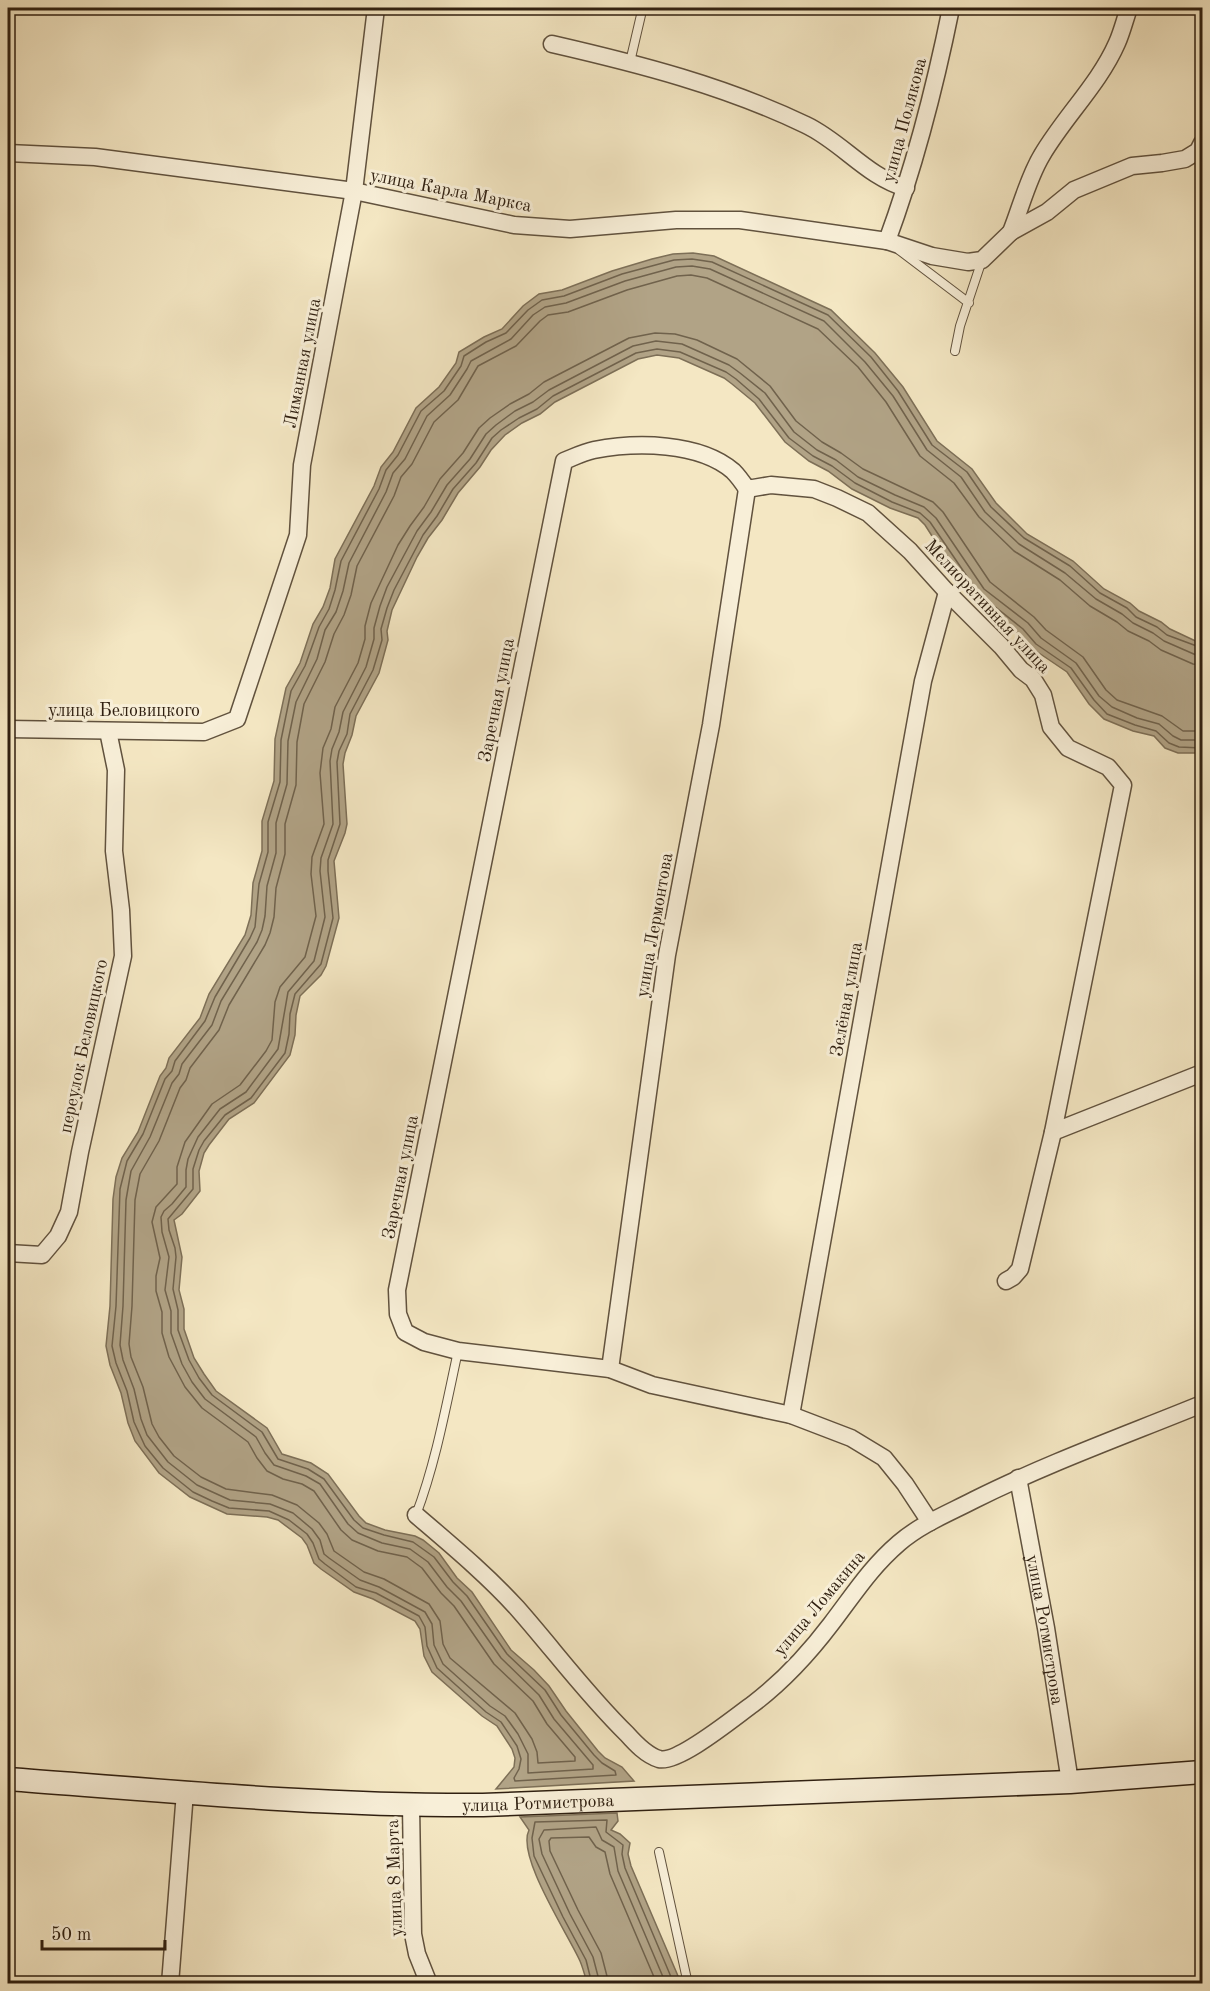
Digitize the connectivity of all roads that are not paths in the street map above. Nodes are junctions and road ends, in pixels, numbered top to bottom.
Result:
1 (376, 8) edge
2 (951, 8) edge
3 (1128, 8) edge
4 (641, 15) dead end
5 (552, 44) dead end
6 (630, 62) junction
7 (1203, 143) edge
8 (8, 153) edge
9 (906, 188) junction
10 (354, 191) junction
11 (1011, 232) junction
12 (887, 241) junction
13 (982, 260) junction
14 (969, 303) junction
15 (955, 351) dead end
16 (747, 489) junction
17 (947, 592) junction
18 (237, 719) joint
19 (8, 729) edge
20 (108, 731) junction
21 (1203, 1073) edge
22 (1053, 1132) junction
23 (8, 1253) edge
24 (1006, 1281) dead end
25 (458, 1351) junction
26 (610, 1369) junction
27 (1203, 1404) edge
28 (791, 1415) junction
29 (1018, 1478) junction
30 (416, 1515) joint
31 (930, 1522) junction
32 (1203, 1772) edge
33 (8, 1779) edge
34 (1070, 1782) junction
35 (185, 1792) junction
36 (411, 1805) junction
37 (659, 1852) dead end
38 (170, 1983) edge
39 (429, 1983) edge
40 (688, 1983) edge

1 - 10 street, Лиманная улица
2 - 9 street, улица Полякова
3 - 11 street
4 - 6 lane
5 - 6 street
6 - 9 street
7 - 11 street
8 - 10 street, улица Карла Маркса
9 - 12 street, улица Полякова
10 - 12 street, улица Карла Маркса
10 - 18 street, Лиманная улица
11 - 13 street
12 - 13 street, улица Карла Маркса
12 - 14 lane
13 - 14 lane
14 - 15 lane
16 - 17 street, Мелиоративная улица
16 - 25 street, Заречная улица
16 - 26 street, улица Лермонтова
17 - 22 street, Мелиоративная улица
17 - 28 street, Зелёная улица
18 - 20 street, улица Беловицкого
19 - 20 street, улица Беловицкого
20 - 23 street, переулок Беловицкого
21 - 22 street
22 - 24 street, Мелиоративная улица
25 - 26 street, Заречная улица
25 - 30 lane
26 - 28 street, Заречная улица
27 - 29 street, улица Ломакина
28 - 31 street, Заречная улица
29 - 31 street, улица Ломакина
29 - 34 street, улица Ротмистрова
30 - 31 street, улица Ломакина
32 - 34 street, улица Ротмистрова
33 - 35 street, улица Ротмистрова
34 - 36 street, улица Ротмистрова
35 - 36 street, улица Ротмистрова
35 - 38 street
36 - 39 street, улица 8 Марта
37 - 40 lane

